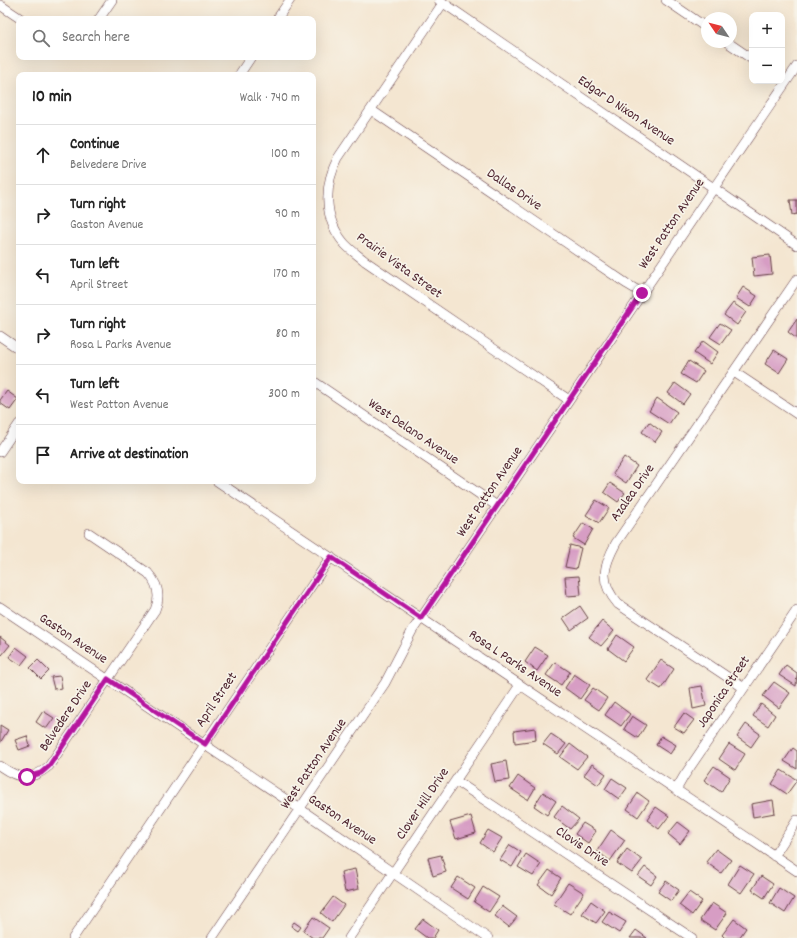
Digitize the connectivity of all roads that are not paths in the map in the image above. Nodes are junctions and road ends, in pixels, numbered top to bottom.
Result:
1 (112, 0) edge
2 (290, 0) edge
3 (666, 0) edge
4 (441, 1) edge
5 (0, 4) edge
6 (17, 16) edge
7 (101, 16) edge
8 (279, 16) edge
9 (701, 24) edge
10 (736, 48) edge
11 (749, 57) edge
12 (249, 60) edge
13 (797, 66) edge
14 (241, 72) edge
15 (785, 79) edge
16 (781, 84) edge
17 (371, 110) junction
18 (714, 188) junction
19 (797, 245) edge
20 (797, 279) edge
21 (642, 293) junction
22 (0, 336) edge
23 (16, 347) edge
24 (734, 372) junction
25 (316, 383) edge
26 (569, 400) junction
27 (797, 414) edge
28 (16, 428) edge
29 (0, 452) edge
30 (222, 484) edge
31 (497, 506) junction
32 (88, 533) dead end
33 (331, 557) junction
34 (0, 607) edge
35 (797, 610) edge
36 (421, 618) junction
37 (108, 679) junction
38 (520, 685) junction
39 (744, 688) junction
40 (205, 744) junction
41 (0, 766) edge
42 (456, 780) junction
43 (676, 790) junction
44 (300, 808) junction
45 (797, 820) edge
46 (774, 856) junction
47 (393, 872) junction
48 (797, 872) edge
49 (73, 938) edge
50 (212, 938) edge
51 (349, 938) edge
52 (488, 938) edge
53 (692, 938) edge

1 - 7 street
2 - 8 street
3 - 9 street
4 - 17 street, Prairie Vista Street
4 - 18 street, Edgar D Nixon Avenue
5 - 6 street
10 - 11 street
12 - 14 street
13 - 15 street, West Patton Avenue
16 - 18 street, West Patton Avenue
17 - 21 street, Dallas Drive
17 - 26 street, Prairie Vista Street
18 - 19 street, Edgar D Nixon Avenue
18 - 21 street, West Patton Avenue
20 - 24 street, Azalea Drive
21 - 26 street, West Patton Avenue
22 - 23 street
24 - 27 street
24 - 39 street, Azalea Drive
25 - 31 street, West Delano Avenue
26 - 31 street, West Patton Avenue
28 - 29 street
30 - 33 street, Rosa L Parks Avenue
31 - 36 street, West Patton Avenue
32 - 37 street, Belvedere Drive
33 - 36 street, Rosa L Parks Avenue
33 - 40 street, April Street
34 - 37 street, Gaston Avenue
35 - 39 street, Japonica Street
36 - 38 street, Rosa L Parks Avenue
36 - 44 street, West Patton Avenue
37 - 40 street, Gaston Avenue
37 - 41 street, Belvedere Drive
38 - 42 street, Clover Hill Drive
38 - 43 street, Rosa L Parks Avenue
39 - 43 street, Japonica Street
40 - 44 street, Gaston Avenue
40 - 49 street, April Street
42 - 47 street, Clover Hill Drive
42 - 53 street, Clovis Drive
43 - 46 street, Rosa L Parks Avenue
44 - 47 street, Gaston Avenue
44 - 50 street, West Patton Avenue
45 - 46 street
46 - 48 street, Rosa L Parks Avenue
47 - 51 street, Clover Hill Drive
47 - 52 street, Gaston Avenue

